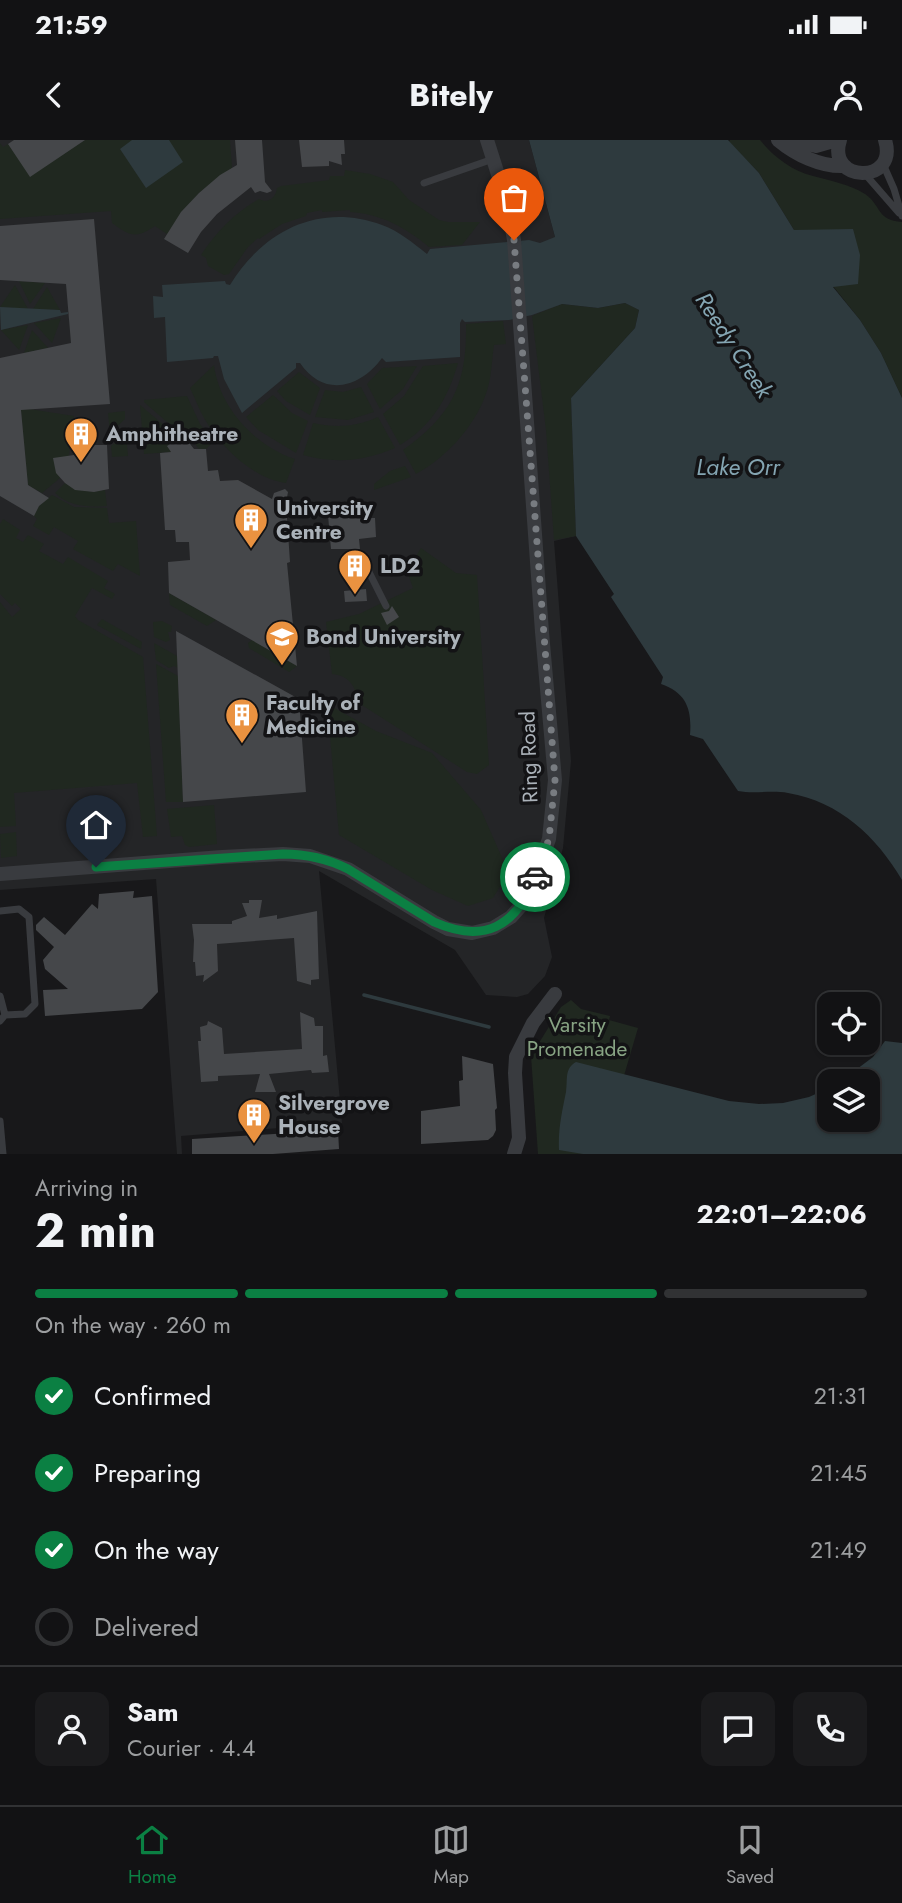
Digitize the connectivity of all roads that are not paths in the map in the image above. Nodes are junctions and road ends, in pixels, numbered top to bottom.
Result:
1 (488, 140) edge
2 (778, 140) edge
3 (792, 140) edge
4 (839, 140) edge
5 (887, 141) edge
6 (494, 159) junction
7 (883, 163) junction
8 (844, 166) junction
9 (865, 174) junction
10 (424, 183) dead end
11 (362, 558) dead end
12 (386, 606) dead end
13 (0, 874) edge
14 (0, 911) edge
15 (555, 994) dead end
16 (0, 996) edge
17 (2, 1018) edge
18 (0, 1121) edge
19 (3, 1154) edge
20 (514, 1154) edge

1 - 6 street, Ring Road
2 - 8 street
3 - 4 street
4 - 8 street
5 - 7 street
6 - 10 lane
6 - 13 street, Ring Road
7 - 9 street
7 - 9 lane
8 - 9 street
11 - 12 lane
14 - 17 lane
15 - 20 street
16 - 17 lane
18 - 19 lane

